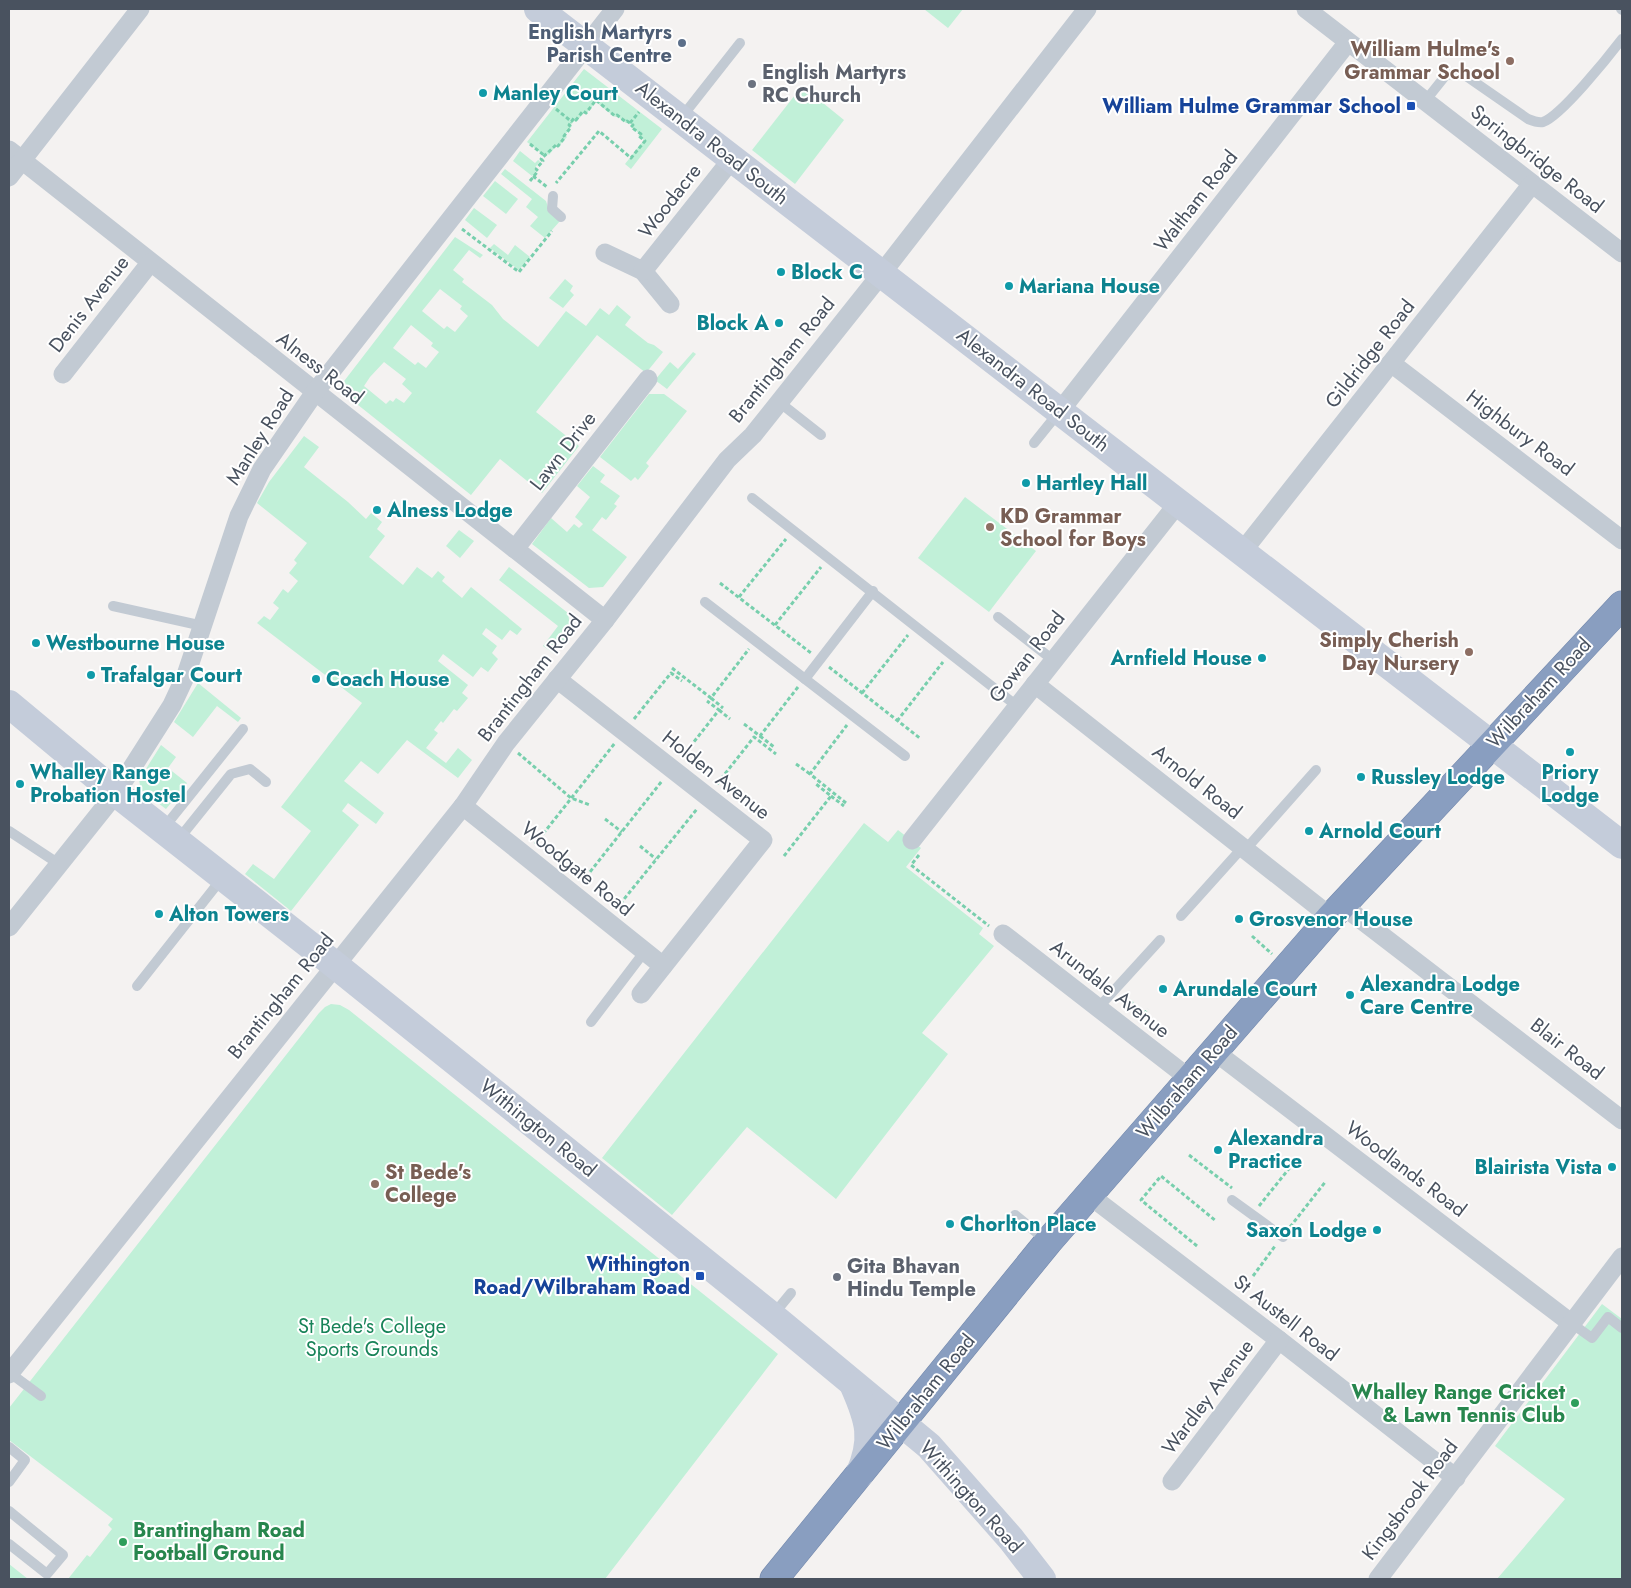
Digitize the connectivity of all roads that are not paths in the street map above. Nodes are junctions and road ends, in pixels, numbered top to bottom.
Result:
1 (140, 9) edge
2 (538, 9) edge
3 (615, 9) edge
4 (1088, 9) edge
5 (1306, 9) edge
6 (1622, 39) edge
7 (1348, 42) junction
8 (740, 43) dead end
9 (586, 46) junction
10 (1426, 100) junction
11 (680, 119) junction
12 (15, 156) edge
13 (732, 159) junction
14 (9, 177) edge
15 (1532, 184) junction
16 (553, 196) dead end
17 (561, 217) dead end
18 (605, 253) dead end
19 (1622, 253) edge
20 (150, 262) junction
21 (644, 271) junction
22 (882, 273) junction
23 (670, 304) dead end
24 (1391, 363) junction
25 (63, 374) dead end
26 (648, 379) dead end
27 (315, 392) junction
28 (779, 402) junction
29 (1060, 411) junction
30 (822, 435) dead end
31 (1034, 443) dead end
32 (752, 498) dead end
33 (1179, 502) junction
34 (1622, 540) edge
35 (515, 550) junction
36 (1242, 552) junction
37 (873, 592) junction
38 (704, 602) dead end
39 (1622, 605) edge
40 (113, 606) dead end
41 (998, 617) dead end
42 (605, 620) junction
43 (203, 626) junction
44 (1054, 660) junction
45 (557, 679) junction
46 (804, 679) junction
47 (1035, 684) junction
48 (9, 704) edge
49 (1017, 706) junction
50 (243, 728) dead end
51 (1492, 744) junction
52 (905, 756) dead end
53 (1316, 770) dead end
54 (266, 782) dead end
55 (116, 793) junction
56 (463, 806) junction
57 (9, 831) edge
58 (170, 836) junction
59 (1622, 845) edge
60 (917, 846) road end
61 (1245, 848) junction
62 (59, 864) junction
63 (222, 877) junction
64 (1337, 911) junction
65 (1181, 916) dead end
66 (9, 927) edge
67 (1003, 934) road end
68 (1160, 940) dead end
69 (645, 951) junction
70 (335, 965) junction
71 (663, 966) junction
72 (138, 986) dead end
73 (641, 994) dead end
74 (1103, 1012) junction
75 (591, 1022) dead end
76 (1214, 1051) junction
77 (1190, 1079) junction
78 (1622, 1120) edge
79 (1089, 1195) junction
80 (1235, 1196) road end
81 (1016, 1215) dead end
82 (1282, 1236) road end
83 (1048, 1242) junction
84 (1622, 1257) edge
85 (791, 1293) dead end
86 (772, 1316) junction
87 (1571, 1323) junction
88 (1622, 1328) edge
89 (1279, 1340) junction
90 (9, 1374) edge
91 (854, 1385) junction
92 (41, 1396) dead end
93 (901, 1423) junction
94 (9, 1447) edge
95 (858, 1475) junction
96 (1456, 1478) junction
97 (1172, 1481) dead end
98 (9, 1482) edge
99 (9, 1512) edge
100 (9, 1544) edge
101 (774, 1579) edge
102 (1042, 1579) edge
103 (1378, 1579) edge

1 - 12 street
2 - 9 street, Alexandra Road South
3 - 9 street, Manley Road
4 - 22 street, Brantingham Road
5 - 7 street, Springbridge Road
6 - 10 lane
7 - 10 street, Springbridge Road
7 - 29 street, Waltham Road
8 - 11 lane
9 - 11 street, Alexandra Road South
9 - 27 street, Manley Road
10 - 15 street, Springbridge Road
11 - 13 street, Alexandra Road South
12 - 14 street
12 - 20 street, Alness Road
13 - 21 street, Woodacre
13 - 22 street, Alexandra Road South
15 - 19 street, Springbridge Road
15 - 24 street, Gildridge Road
16 - 17 lane
18 - 21 street, Woodacre
20 - 25 street, Denis Avenue
20 - 27 street, Alness Road
21 - 23 street, Woodacre
22 - 28 street, Brantingham Road
22 - 29 street, Alexandra Road South
24 - 34 street, Highbury Road
24 - 36 street, Gildridge Road
26 - 35 street, Lawn Drive
27 - 35 street, Alness Road
27 - 43 street, Manley Road
28 - 30 lane
28 - 42 street, Brantingham Road
29 - 31 lane
29 - 33 street, Alexandra Road South
32 - 37 lane
33 - 36 street, Alexandra Road South
33 - 44 street, Gowan Road
35 - 42 street, Alness Road
36 - 51 street, Alexandra Road South
37 - 46 lane
37 - 49 lane
38 - 46 lane
39 - 51 highway, Wilbraham Road
40 - 43 lane
41 - 44 lane
42 - 45 street, Brantingham Road
43 - 55 street, Manley Road
44 - 47 street, Gowan Road
45 - 56 street, Brantingham Road
45 - 71 street, Holden Avenue
46 - 52 lane
47 - 49 street, Gowan Road
47 - 61 street, Arnold Road
48 - 55 street, Withington Road
49 - 60 street, Gowan Road
50 - 58 lane
51 - 59 street, Alexandra Road South
51 - 64 highway, Wilbraham Road
53 - 61 lane
54 - 58 lane
55 - 58 street, Withington Road
55 - 62 street, Manley Road
56 - 69 street, Woodgate Road
56 - 70 street, Brantingham Road
57 - 62 lane
58 - 63 street, Withington Road
61 - 64 street, Arnold Road
61 - 65 lane
62 - 66 street, Manley Road
63 - 70 street, Withington Road
63 - 72 lane
64 - 76 highway, Wilbraham Road
64 - 78 street, Blair Road
67 - 74 street, Arundale Avenue
68 - 74 lane
69 - 71 street, Woodgate Road
69 - 75 lane
70 - 86 street, Withington Road
70 - 90 street, Brantingham Road
71 - 73 street, Holden Avenue
74 - 77 street, Arundale Avenue
76 - 77 highway, Wilbraham Road
76 - 87 street, Woodlands Road
77 - 79 highway, Wilbraham Road
79 - 83 highway, Wilbraham Road
79 - 89 street, St Austell Road
80 - 82 lane
81 - 83 lane
83 - 93 highway, Wilbraham Road
84 - 87 street, Kingsbrook Road
85 - 86 lane
86 - 91 street, Withington Road
87 - 88 lane
87 - 96 street, Kingsbrook Road
89 - 96 street, St Austell Road
89 - 97 street, Wardley Avenue
90 - 92 lane
91 - 93 street, Withington Road
91 - 95 street
93 - 95 highway, Wilbraham Road
93 - 102 street, Withington Road
94 - 98 lane
95 - 101 highway, Wilbraham Road
96 - 103 street, Kingsbrook Road
99 - 100 lane

